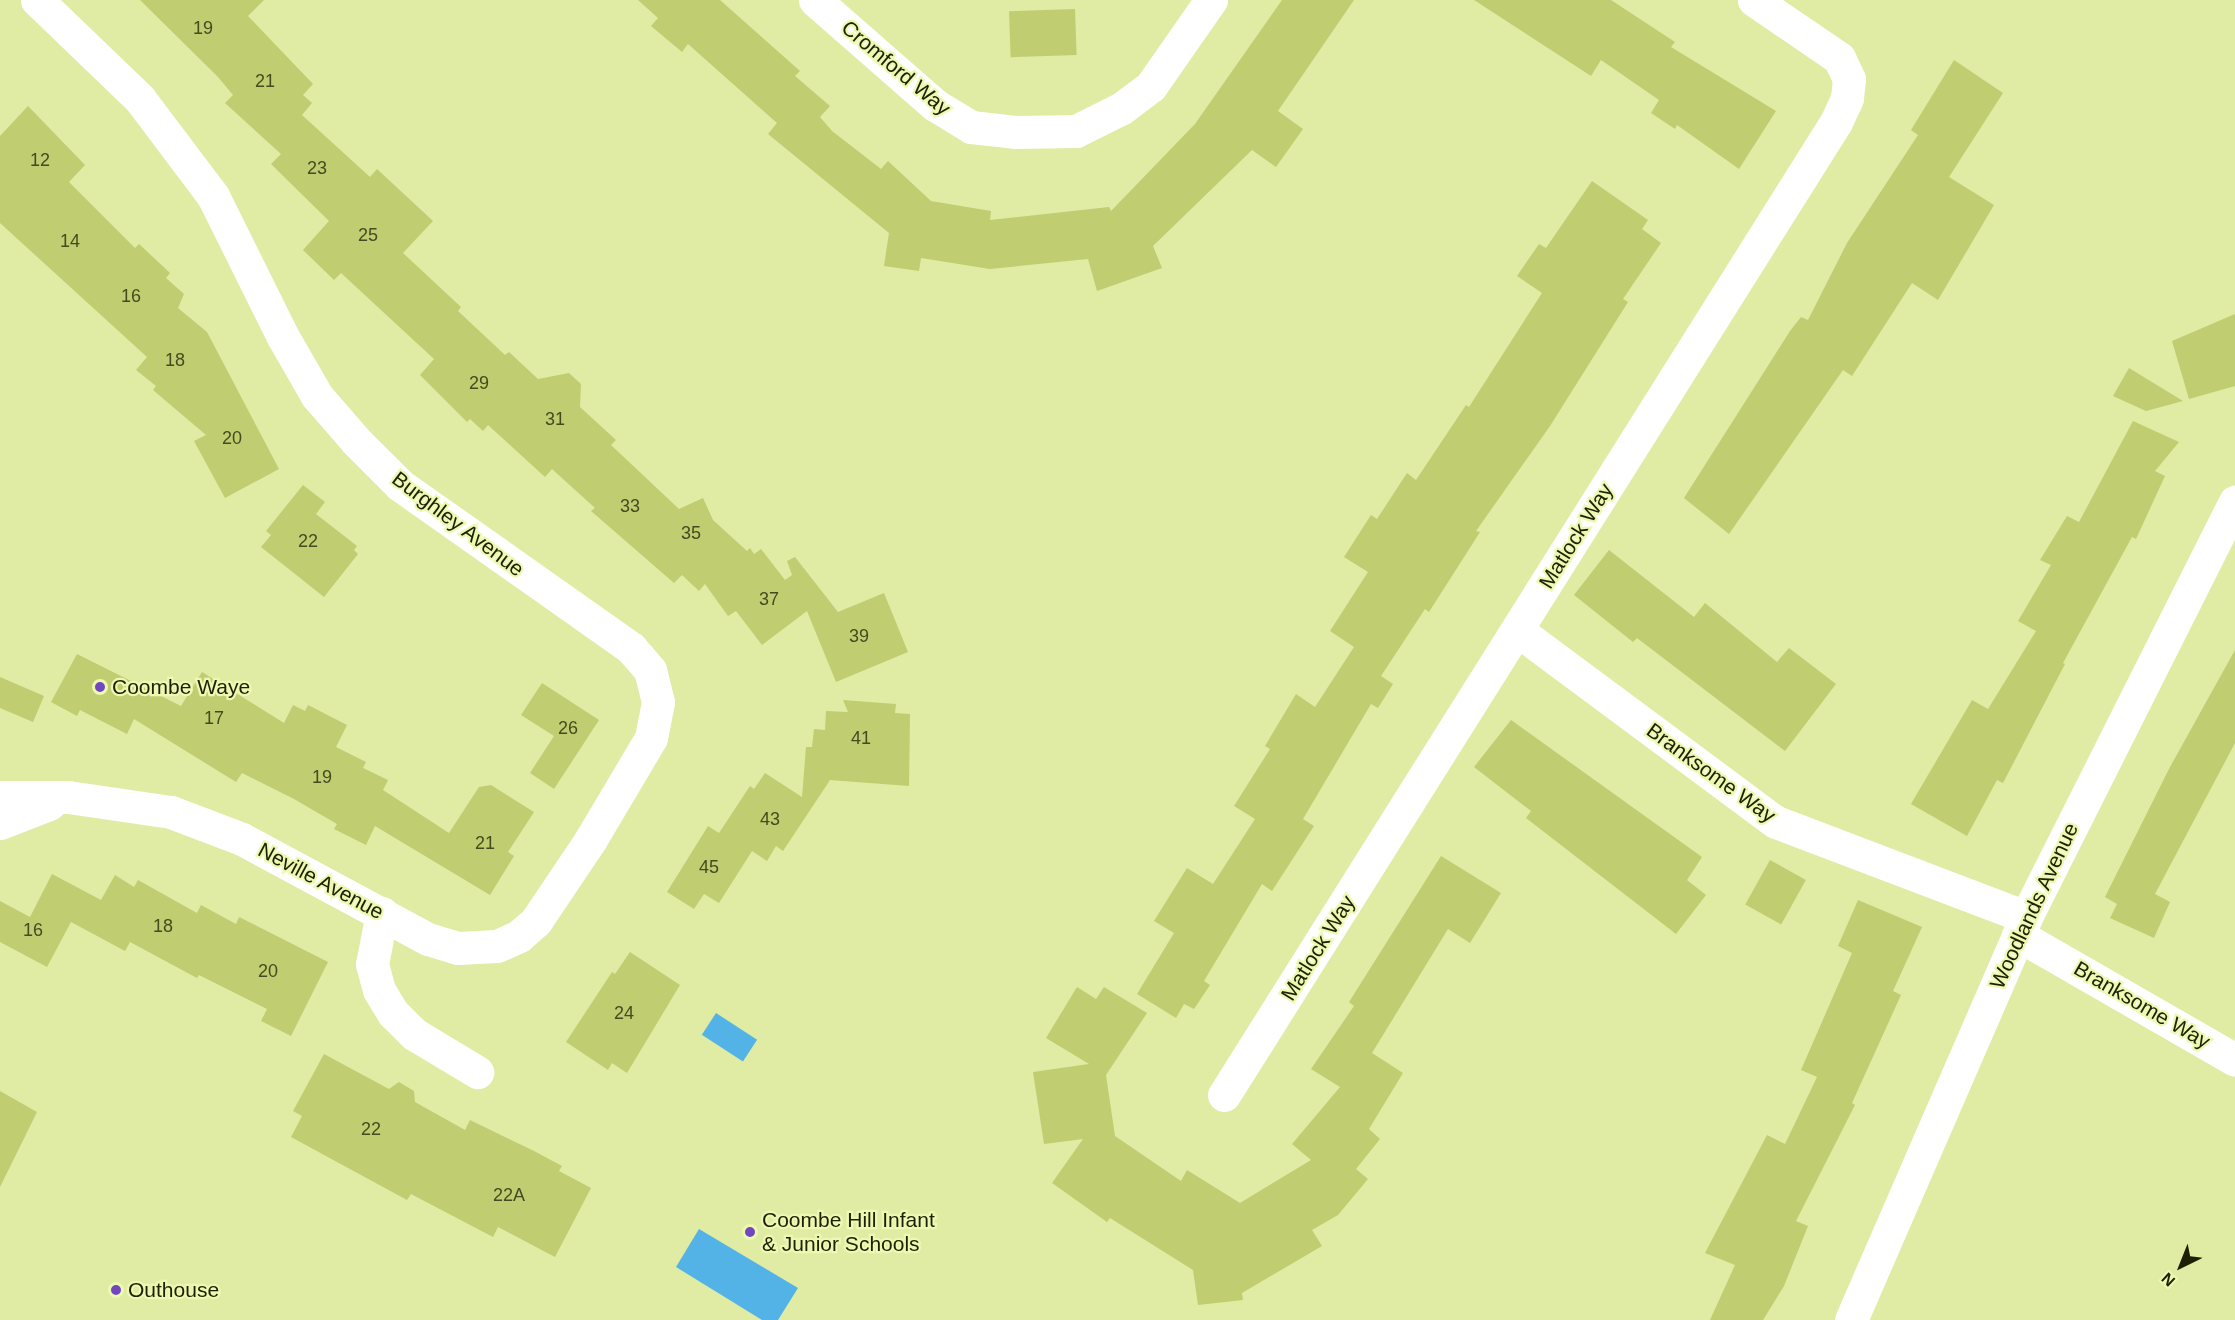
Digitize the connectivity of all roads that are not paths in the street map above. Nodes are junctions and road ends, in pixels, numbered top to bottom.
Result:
1 (38, 0) edge
2 (815, 0) edge
3 (1211, 0) edge
4 (1754, 0) edge
5 (2235, 502) edge
6 (1517, 630) junction
7 (0, 797) edge
8 (68, 797) junction
9 (0, 823) edge
10 (591, 839) joint
11 (382, 913) junction
12 (2022, 926) junction
13 (2235, 1060) edge
14 (477, 1072) dead end
15 (1224, 1095) dead end
16 (1851, 1320) edge

1 - 10 street, Burghley Avenue
2 - 3 street, Cromford Way
4 - 6 street, Matlock Way
5 - 12 street, Woodlands Avenue
6 - 12 street, Branksome Way
6 - 15 street, Matlock Way
7 - 8 street, Neville Avenue
8 - 9 street
8 - 11 street, Neville Avenue
10 - 11 street, Neville Avenue
11 - 14 street
12 - 13 street, Branksome Way
12 - 16 street, Woodlands Avenue

